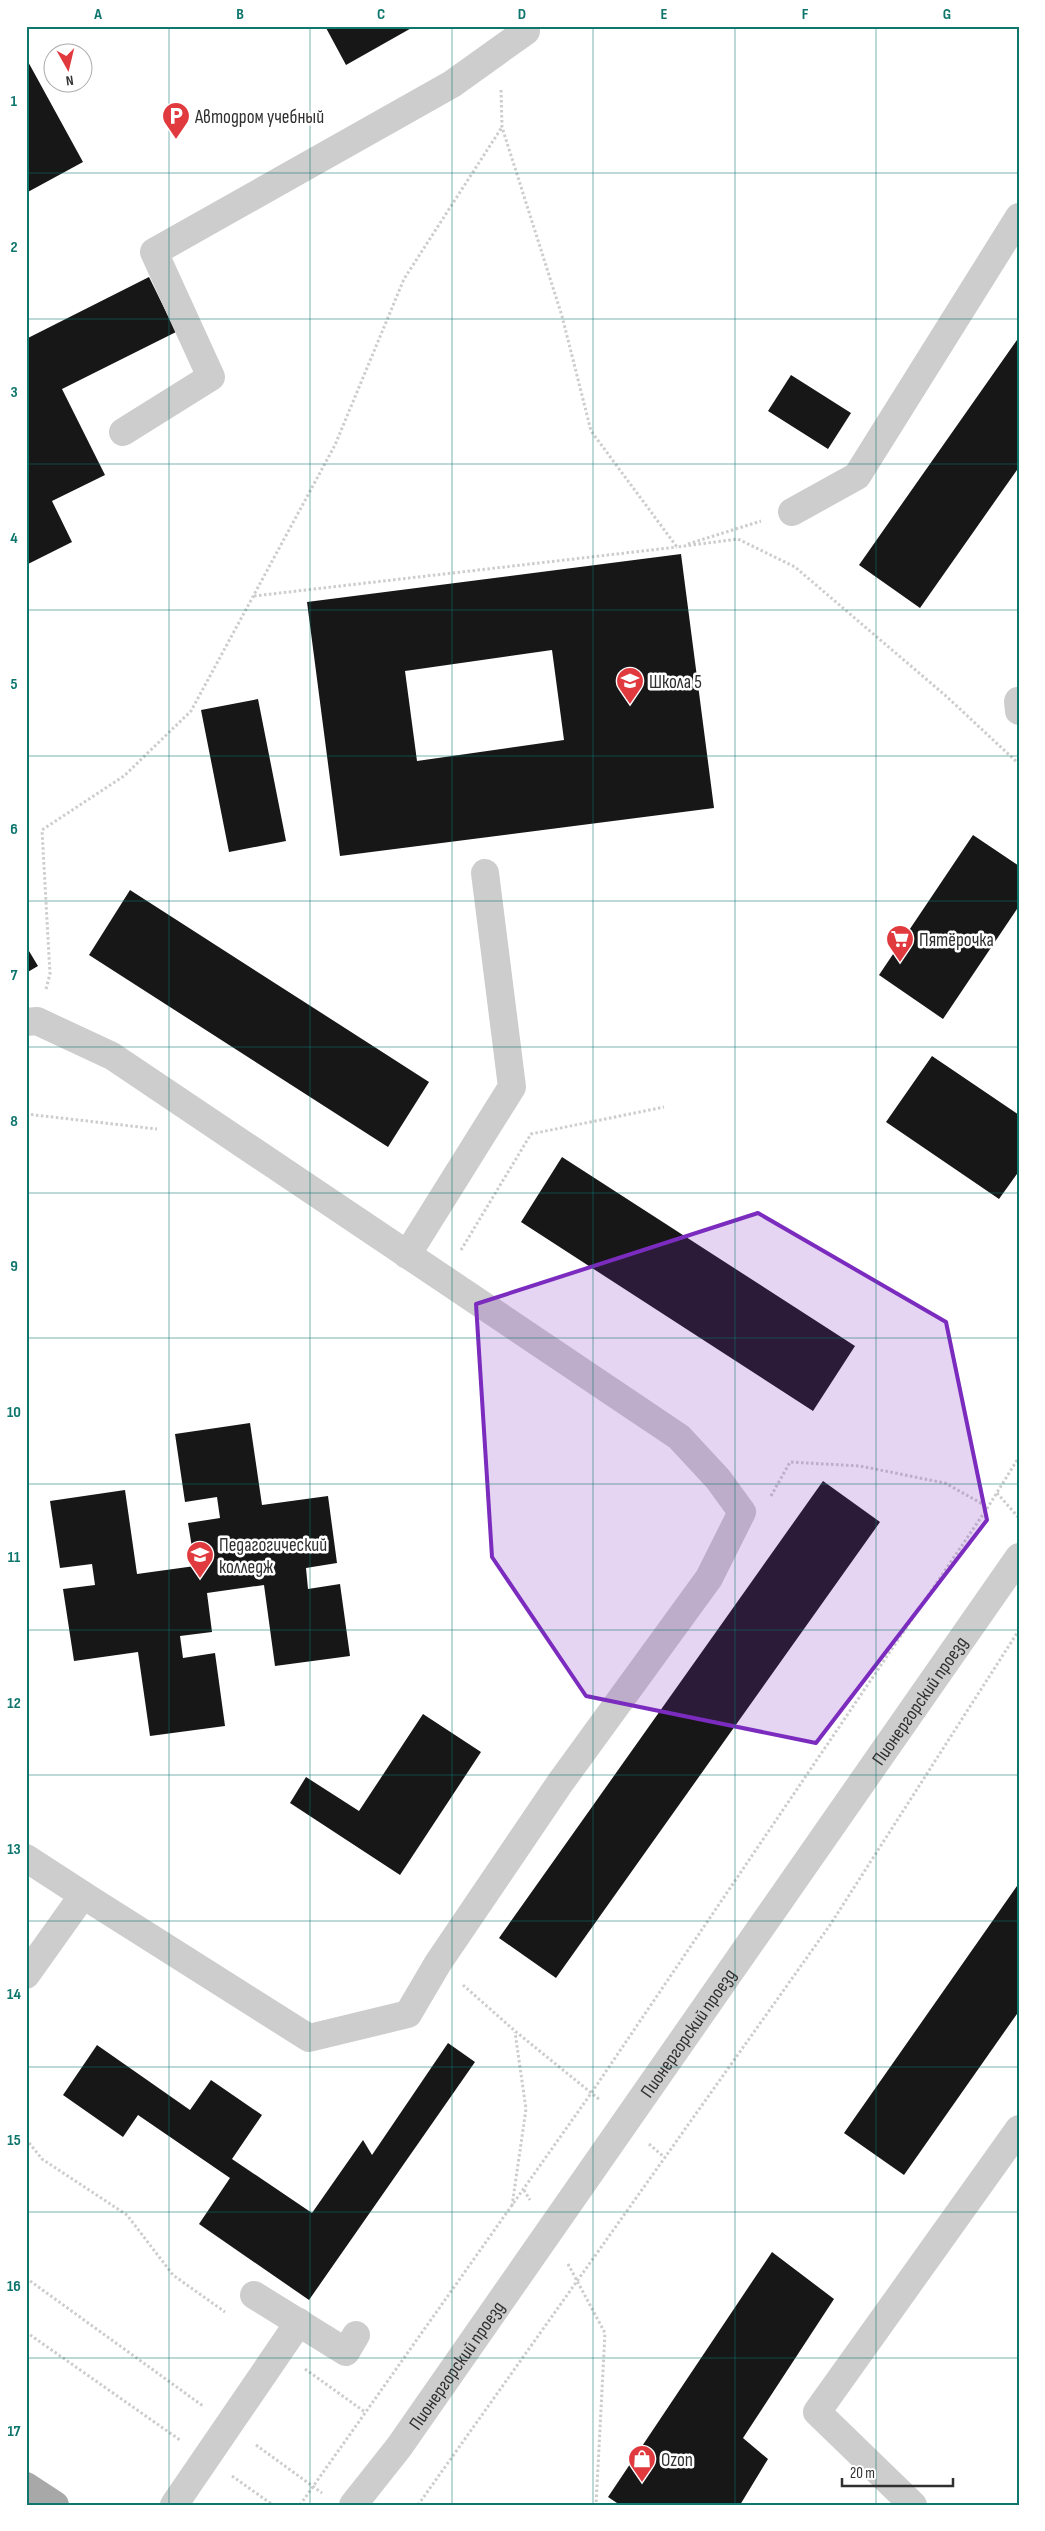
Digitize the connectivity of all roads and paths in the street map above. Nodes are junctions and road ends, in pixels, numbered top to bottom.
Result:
1 (528, 28) edge
2 (500, 50) junction
3 (502, 127) junction
4 (1019, 216) edge
5 (123, 432) dead end
6 (792, 512) joint
7 (677, 547) junction
8 (253, 596) junction
9 (1019, 764) edge
10 (485, 872) dead end
11 (32, 1021) edge
12 (664, 1107) dead end
13 (26, 1114) edge
14 (163, 1129) dead end
15 (423, 1228) junction
16 (407, 1255) junction
17 (1019, 1457) edge
18 (997, 1493) junction
19 (769, 1500) dead end
20 (988, 1507) junction
21 (1019, 1518) edge
22 (1019, 1557) edge
23 (1019, 1630) edge
24 (26, 1858) edge
25 (83, 1895) junction
26 (438, 1963) junction
27 (26, 1975) edge
28 (515, 2032) junction
29 (592, 2092) junction
30 (625, 2122) junction
31 (1019, 2129) edge
32 (26, 2138) edge
33 (664, 2157) junction
34 (524, 2190) junction
35 (512, 2207) junction
36 (549, 2232) junction
37 (26, 2278) edge
38 (577, 2280) junction
39 (254, 2294) dead end
40 (226, 2313) dead end
41 (299, 2322) junction
42 (26, 2332) edge
43 (356, 2335) dead end
44 (279, 2351) junction
45 (365, 2412) junction
46 (228, 2425) junction
47 (206, 2458) junction
48 (26, 2486) edge
49 (313, 2486) junction
50 (326, 2496) dead end
51 (55, 2505) edge
52 (174, 2505) edge
53 (272, 2505) edge
54 (300, 2505) edge
55 (353, 2505) edge
56 (418, 2505) edge
57 (596, 2505) edge
58 (913, 2505) edge

1 - 2 street
2 - 3 path
2 - 5 street
3 - 7 path
3 - 8 path
4 - 6 street
6 - 7 path
7 - 8 path
7 - 9 path
8 - 11 path
10 - 15 street
11 - 16 street
12 - 15 path
13 - 14 path
15 - 16 street
16 - 26 street
17 - 18 path
18 - 20 path
18 - 21 path
19 - 20 path
20 - 29 path
22 - 30 street, Пионергорский проезд
23 - 33 path
24 - 25 street
25 - 26 street
25 - 27 street
26 - 28 path
28 - 29 path
28 - 35 path
29 - 30 path
29 - 34 path
30 - 33 path
30 - 36 street, Пионергорский проезд
31 - 58 street
32 - 40 path
33 - 38 path
34 - 35 path
34 - 36 path
35 - 45 path
36 - 38 path
36 - 55 street, Пионергорский проезд
37 - 46 path
38 - 56 path
38 - 57 path
39 - 41 street
41 - 43 street
41 - 44 street
42 - 47 path
44 - 45 path
44 - 46 street
45 - 49 path
46 - 47 street
46 - 49 path
47 - 52 street
47 - 53 path
48 - 51 main road
49 - 50 path
49 - 54 path

